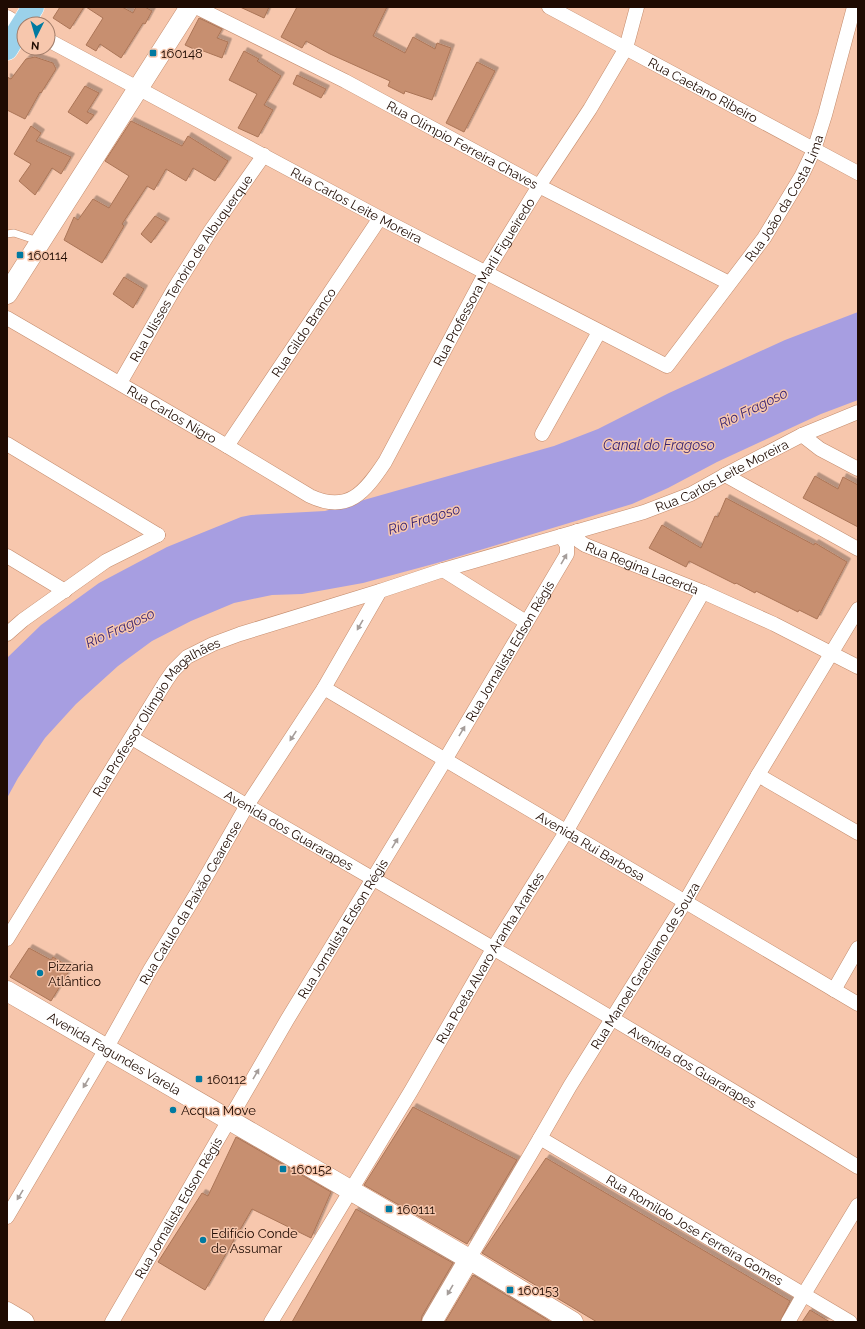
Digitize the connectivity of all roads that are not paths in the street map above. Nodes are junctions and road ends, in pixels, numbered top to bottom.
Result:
1 (33, 7) edge
2 (190, 7) edge
3 (196, 7) edge
4 (549, 7) edge
5 (637, 7) edge
6 (854, 9) edge
7 (24, 16) edge
8 (16, 26) edge
9 (56, 44) edge
10 (626, 48) junction
11 (7, 49) edge
12 (138, 89) junction
13 (814, 150) junction
14 (264, 155) junction
15 (858, 173) edge
16 (539, 186) junction
17 (380, 218) junction
18 (7, 234) edge
19 (40, 241) junction
20 (486, 272) junction
21 (729, 283) junction
22 (7, 294) edge
23 (7, 318) edge
24 (599, 332) junction
25 (667, 366) joint
26 (120, 383) junction
27 (858, 412) edge
28 (542, 434) dead end
29 (802, 435) junction
30 (7, 444) edge
31 (228, 446) junction
32 (858, 469) edge
33 (725, 474) junction
34 (339, 503) joint
35 (577, 531) junction
36 (561, 536) junction
37 (858, 549) edge
38 (7, 556) edge
39 (443, 570) junction
40 (65, 591) junction
41 (380, 591) junction
42 (703, 592) junction
43 (858, 609) edge
44 (526, 622) junction
45 (7, 634) edge
46 (831, 654) junction
47 (858, 667) edge
48 (324, 688) junction
49 (132, 738) junction
50 (445, 760) junction
51 (758, 775) junction
52 (246, 807) junction
53 (566, 832) junction
54 (858, 833) edge
55 (374, 879) junction
56 (684, 902) junction
57 (7, 939) edge
58 (493, 948) junction
59 (858, 948) edge
60 (834, 990) junction
61 (7, 991) edge
62 (858, 1004) edge
63 (612, 1020) junction
64 (106, 1049) junction
65 (229, 1120) junction
66 (540, 1138) junction
67 (858, 1167) edge
68 (351, 1190) junction
69 (858, 1205) edge
70 (7, 1217) edge
71 (469, 1259) junction
72 (804, 1294) junction
73 (7, 1312) edge
74 (24, 1322) edge
75 (112, 1322) edge
76 (271, 1322) edge
77 (432, 1322) edge
78 (572, 1322) edge
79 (788, 1322) edge
80 (850, 1322) edge

1 - 7 main road
2 - 12 main road
3 - 16 street, Rua Olímpio Ferreira Chaves
4 - 10 street, Rua Caetano Ribeiro
5 - 10 street, Rua Professora Marli Figueiredo
6 - 13 street, Rua João da Costa Lima
8 - 11 main road
9 - 12 street, Rua Carlos Leite Moreira
10 - 13 street, Rua Caetano Ribeiro
10 - 16 street, Rua Professora Marli Figueiredo
12 - 14 street, Rua Carlos Leite Moreira
12 - 19 main road
13 - 15 street, Rua Caetano Ribeiro
13 - 21 street, Rua João da Costa Lima
14 - 17 street, Rua Carlos Leite Moreira
14 - 26 street, Rua Ulisses Tenório de Albuquerque
16 - 20 street, Rua Professora Marli Figueiredo
16 - 21 street, Rua Olímpio Ferreira Chaves
17 - 20 street, Rua Carlos Leite Moreira
17 - 31 street, Rua Gildo Branco
18 - 19 lane
19 - 22 main road
20 - 24 street, Rua Carlos Leite Moreira
20 - 34 street, Rua Professora Marli Figueiredo
21 - 25 street, Rua João da Costa Lima
23 - 26 street, Rua Carlos Nigro
24 - 25 street, Rua Carlos Leite Moreira
24 - 28 street
26 - 31 street, Rua Carlos Nigro
27 - 29 street
29 - 32 street, Rua Carlos Leite Moreira
29 - 33 street, Rua Carlos Leite Moreira
30 - 40 street
31 - 34 street, Rua Carlos Nigro
33 - 35 street, Rua Carlos Leite Moreira
33 - 37 street
35 - 36 street, Rua Regina Lacerda
35 - 42 street, Rua Regina Lacerda
36 - 39 street, Rua Regina Lacerda
44 -> 36 street, Rua Jornalista Edson Régis
38 - 40 street
39 - 41 street, Rua Regina Lacerda
39 - 44 street
40 - 45 street
41 -> 48 street, Rua Catulo da Paixão Cearense
41 - 49 street, Rua Professor Olímpio Magalhães
42 - 46 street, Rua Regina Lacerda
42 - 53 street, Rua Poeta Alvaro Aranha Arantes
43 - 46 street, Rua Manoel Graciliano de Souza
50 -> 44 street, Rua Jornalista Edson Régis
46 - 47 street, Rua Regina Lacerda
46 - 51 street, Rua Manoel Graciliano de Souza
48 - 50 street, Avenida Rui Barbosa
48 -> 52 street, Rua Catulo da Paixão Cearense
49 - 52 street, Avenida dos Guararapes
49 - 57 street, Rua Professor Olímpio Magalhães
50 - 53 street, Avenida Rui Barbosa
55 -> 50 street, Rua Jornalista Edson Régis
51 - 54 street
51 - 56 street, Rua Manoel Graciliano de Souza
52 - 55 street, Avenida dos Guararapes
52 - 64 street, Rua Catulo da Paixão Cearense
53 - 56 street, Avenida Rui Barbosa
53 - 58 street, Rua Poeta Alvaro Aranha Arantes
55 - 58 street, Avenida dos Guararapes
65 -> 55 street, Rua Jornalista Edson Régis
56 - 60 street, Avenida Rui Barbosa
56 - 63 street, Rua Manoel Graciliano de Souza
58 - 63 street, Avenida dos Guararapes
58 - 68 street, Rua Poeta Alvaro Aranha Arantes
59 - 60 street
60 - 62 street, Avenida Rui Barbosa
61 - 64 main road, Avenida Fagundes Varela
63 - 66 street, Rua Manoel Graciliano de Souza
63 - 67 street, Avenida dos Guararapes
64 - 65 main road, Avenida Fagundes Varela
64 -> 70 street, Rua Catulo da Paixão Cearense
65 - 68 main road, Avenida Fagundes Varela
65 - 75 street, Rua Jornalista Edson Régis
66 - 71 street, Rua Manoel Graciliano de Souza
66 - 72 street, Rua Romildo Jose Ferreira Gomes
68 - 71 main road, Avenida Fagundes Varela
68 - 76 street, Rua Poeta Alvaro Aranha Arantes
69 - 72 street
71 -> 77 main road, Rua Manoel Graciliano de Souza
71 - 78 main road, Avenida Fagundes Varela
72 - 79 street
72 - 80 street, Rua Romildo Jose Ferreira Gomes
73 - 74 main road

